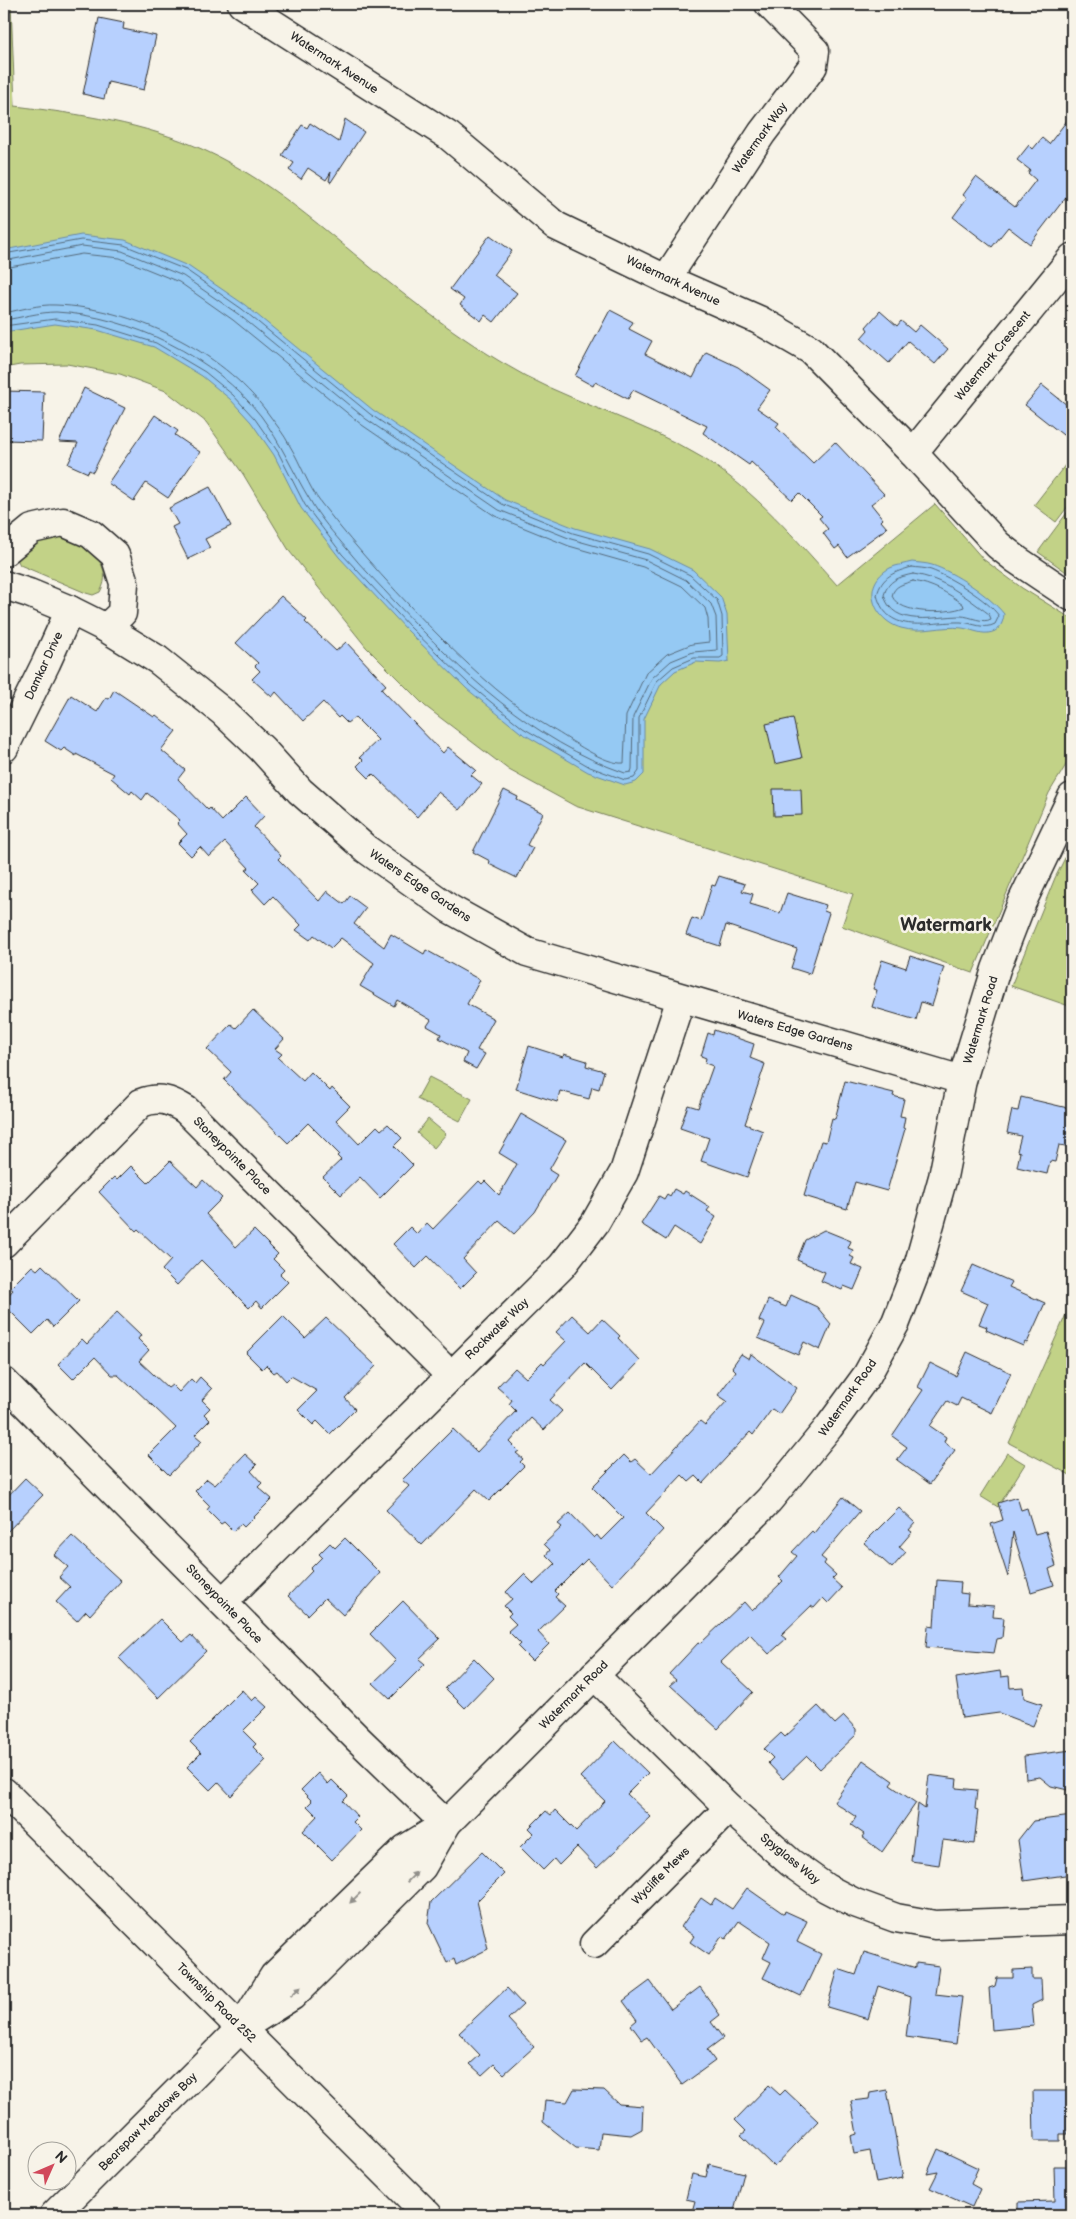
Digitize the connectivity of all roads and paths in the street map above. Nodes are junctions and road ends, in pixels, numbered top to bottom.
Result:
1 (242, 4) edge
2 (769, 4) edge
3 (1072, 258) edge
4 (666, 279) junction
5 (913, 453) junction
6 (4, 552) edge
7 (4, 585) edge
8 (1072, 597) edge
9 (70, 610) junction
10 (106, 628) junction
11 (4, 748) edge
12 (1072, 797) edge
13 (681, 998) junction
14 (962, 1080) junction
15 (4, 1243) edge
16 (450, 1375) junction
17 (4, 1382) edge
18 (223, 1602) junction
19 (594, 1675) junction
20 (4, 1792) edge
21 (729, 1808) junction
22 (446, 1824) junction
23 (1072, 1920) edge
24 (594, 1944) dead end
25 (241, 2028) junction
26 (54, 2215) edge
27 (428, 2215) edge

1 - 4 street, Watermark Avenue
2 - 4 street, Watermark Way
3 - 5 street, Watermark Crescent
4 - 5 street, Watermark Avenue
5 - 8 street, Watermark Avenue
6 - 10 street
7 - 9 street, Waters Edge Gardens
9 - 10 street, Waters Edge Gardens
9 - 11 street, Damkar Drive
10 - 13 street, Waters Edge Gardens
12 - 14 street, Watermark Road
13 - 14 street, Waters Edge Gardens
13 - 16 street, Rockwater Way
14 - 19 street, Watermark Road
15 - 16 street, Stoneypointe Place
16 - 18 street, Rockwater Way
17 - 18 street, Stoneypointe Place
18 - 22 street, Stoneypointe Place
19 - 21 street, Spyglass Way
19 - 22 street, Watermark Road
20 - 25 street, Township Road 252
21 - 23 street, Spyglass Way
21 - 24 street, Wycliffe Mews
22 - 25 street, Watermark Road
25 - 26 street, Bearspaw Meadows Bay
25 - 27 street, Township Road 252

